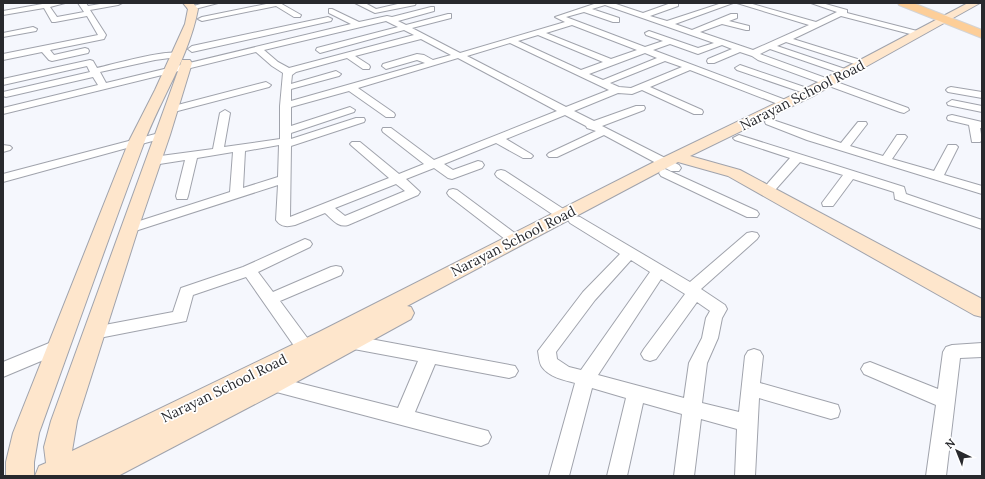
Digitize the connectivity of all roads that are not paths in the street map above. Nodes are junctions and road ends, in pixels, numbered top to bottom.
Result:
1 (61, 3) edge
2 (118, 3) edge
3 (359, 3) edge
4 (412, 3) edge
5 (605, 3) edge
6 (627, 3) edge
7 (729, 3) edge
8 (741, 3) edge
9 (815, 3) edge
10 (902, 3) edge
11 (916, 3) edge
12 (975, 3) edge
13 (674, 4) dead end
14 (826, 4) edge
15 (46, 6) junction
16 (616, 6) junction
17 (982, 6) edge
18 (200, 7) edge
19 (85, 8) edge
20 (431, 9) dead end
21 (584, 9) junction
22 (332, 11) dead end
23 (841, 14) junction
24 (7, 15) edge
25 (297, 15) dead end
26 (448, 16) dead end
27 (642, 16) junction
28 (734, 16) dead end
29 (328, 19) dead end
30 (951, 19) junction
31 (391, 20) junction
32 (616, 20) dead end
33 (721, 21) junction
34 (571, 22) junction
35 (667, 24) junction
36 (358, 25) junction
37 (817, 25) junction
38 (406, 28) junction
39 (746, 28) dead end
40 (982, 28) edge
41 (33, 29) dead end
42 (344, 29) junction
43 (538, 32) junction
44 (649, 33) dead end
45 (691, 33) junction
46 (918, 34) junction
47 (982, 34) edge
48 (3, 35) edge
49 (422, 36) junction
50 (574, 36) dead end
51 (606, 36) junction
52 (786, 39) junction
53 (49, 40) dead end
54 (360, 40) junction
55 (509, 40) junction
56 (559, 41) junction
57 (670, 41) junction
58 (721, 43) junction
59 (770, 46) junction
60 (574, 47) junction
61 (3, 49) edge
62 (44, 49) junction
63 (257, 49) junction
64 (739, 49) junction
65 (320, 50) dead end
66 (531, 50) junction
67 (85, 51) dead end
68 (646, 51) junction
69 (29, 52) junction
70 (754, 53) junction
71 (458, 55) junction
72 (184, 56) junction
73 (349, 56) junction
74 (546, 57) junction
75 (3, 58) edge
76 (664, 58) junction
77 (711, 61) dead end
78 (35, 62) dead end
79 (432, 63) junction
80 (612, 63) junction
81 (864, 64) junction
82 (386, 66) dead end
83 (366, 67) dead end
84 (690, 67) junction
85 (740, 68) dead end
86 (95, 72) junction
87 (289, 72) junction
88 (336, 74) dead end
89 (582, 74) junction
90 (839, 80) junction
91 (3, 82) edge
92 (602, 83) junction
93 (266, 84) dead end
94 (103, 86) junction
95 (350, 87) junction
96 (643, 87) junction
97 (286, 88) junction
98 (617, 90) junction
99 (951, 90) dead end
100 (810, 92) junction
101 (6, 94) dead end
102 (982, 95) edge
103 (952, 103) dead end
104 (787, 104) junction
105 (285, 106) junction
106 (640, 108) dead end
107 (982, 109) edge
108 (170, 110) junction
109 (350, 110) dead end
110 (563, 110) junction
111 (904, 110) dead end
112 (3, 111) edge
113 (698, 112) dead end
114 (225, 113) dead end
115 (390, 115) dead end
116 (952, 118) dead end
117 (360, 120) dead end
118 (770, 122) junction
119 (862, 124) dead end
120 (978, 124) edge
121 (592, 126) junction
122 (387, 130) dead end
123 (603, 132) junction
124 (163, 135) junction
125 (902, 137) dead end
126 (496, 138) junction
127 (739, 138) junction
128 (286, 139) junction
129 (976, 140) dead end
130 (137, 141) junction
131 (356, 144) dead end
132 (952, 147) dead end
133 (239, 148) junction
134 (843, 148) junction
135 (218, 151) junction
136 (554, 155) dead end
137 (192, 156) junction
138 (527, 156) dead end
139 (798, 157) junction
140 (153, 161) junction
141 (885, 161) junction
142 (433, 163) junction
143 (478, 165) dead end
144 (674, 165) junction
145 (501, 174) dead end
146 (850, 174) junction
147 (937, 177) junction
148 (3, 178) edge
149 (398, 178) junction
150 (284, 179) junction
151 (982, 190) edge
152 (454, 193) dead end
153 (236, 195) junction
154 (776, 195) junction
155 (182, 196) dead end
156 (828, 203) dead end
157 (326, 207) junction
158 (752, 214) dead end
159 (569, 218) junction
160 (982, 225) edge
161 (129, 229) junction
162 (752, 236) dead end
163 (515, 240) junction
164 (306, 244) dead end
165 (629, 253) junction
166 (892, 263) junction
167 (248, 271) junction
168 (336, 271) dead end
169 (659, 271) junction
170 (693, 291) junction
171 (270, 299) junction
172 (982, 309) edge
173 (982, 316) edge
174 (94, 333) junction
175 (349, 342) junction
176 (59, 346) junction
177 (305, 348) junction
178 (982, 350) edge
179 (650, 354) dead end
180 (754, 356) dead end
181 (429, 357) junction
182 (870, 369) dead end
183 (3, 370) edge
184 (509, 372) dead end
185 (585, 379) junction
186 (271, 384) junction
187 (750, 388) junction
188 (636, 393) junction
189 (945, 400) junction
190 (692, 408) junction
191 (831, 411) dead end
192 (403, 418) junction
193 (747, 423) junction
194 (481, 437) dead end
195 (57, 474) edge
196 (20, 476) edge
197 (90, 476) edge
198 (559, 476) edge
199 (617, 476) edge
200 (684, 476) edge
201 (745, 476) edge
202 (936, 476) edge

1 - 15 street
2 - 19 street
3 - 4 street
5 - 16 street
5 - 21 street
6 - 16 street
7 - 35 street
8 - 37 street
9 - 14 street
10 - 30 main road
11 - 30 main road
12 - 30 street, Narayan School Road
13 - 27 street
14 - 23 street
15 - 19 street
15 - 24 street
16 - 27 street
17 - 30 street
18 - 25 street
18 - 72 street
19 - 62 street
20 - 31 street
21 - 32 street
21 - 34 street
22 - 36 street
23 - 37 street
23 - 46 street
26 - 38 street
27 - 35 street
28 - 33 street
29 - 72 street
30 - 40 main road
30 - 46 street, Narayan School Road
30 - 47 main road
30 - 90 street
31 - 36 street
31 - 38 street
33 - 39 street
33 - 45 street
34 - 43 street
34 - 51 street
35 - 45 street
36 - 42 street
37 - 52 street
38 - 49 street
38 - 54 street
41 - 48 street
42 - 54 street
42 - 63 street
43 - 55 street
43 - 56 street
44 - 57 street
45 - 58 street
46 - 81 street, Narayan School Road
49 - 71 street
49 - 73 street
50 - 56 street
51 - 60 street
51 - 68 street
52 - 59 street
52 - 81 street
53 - 61 street
54 - 65 street
55 - 66 street
55 - 71 street
56 - 60 street
56 - 66 street
57 - 58 street
57 - 68 street
58 - 64 street
59 - 70 street
59 - 90 street
60 - 74 street
60 - 80 street
62 - 67 street
62 - 69 street
63 - 72 street
63 - 87 street
64 - 70 street
64 - 77 street
66 - 74 street
68 - 76 street
68 - 80 street
69 - 75 street
69 - 78 street
70 - 90 street
71 - 79 street
71 - 110 street
72 - 86 street
72 - 94 street
72 - 108 street
72 - 130 street
73 - 83 street
73 - 87 street
74 - 89 street
76 - 84 street
76 - 92 street
79 - 82 street
79 - 95 street
80 - 89 street
81 - 90 street, Narayan School Road
84 - 96 street
84 - 104 street
85 - 100 street
86 - 91 street
86 - 94 street
86 - 101 street
87 - 97 street
88 - 97 street
89 - 92 street
90 - 100 street, Narayan School Road
90 - 111 street
90 - 118 street
92 - 98 street
93 - 108 street
94 - 112 street
95 - 105 street
95 - 115 street
96 - 98 street
96 - 113 street
97 - 105 street
98 - 110 street
99 - 102 street
100 - 104 street, Narayan School Road
103 - 107 street
104 - 144 street, Narayan School Road
105 - 128 street
106 - 121 street
108 - 124 street
109 - 128 street
110 - 121 street
110 - 126 street
114 - 135 street
116 - 120 street
117 - 128 street
118 - 127 street
118 - 134 street
119 - 134 street
120 - 129 street
121 - 123 street
122 - 142 street
123 - 136 street
123 - 144 street
124 - 130 street
124 - 140 street
125 - 141 street
126 - 138 street
126 - 142 street
127 - 139 street
127 - 144 street
128 - 133 street
128 - 150 street
130 - 148 street
130 - 176 street
131 - 149 street
132 - 147 street
133 - 135 street
133 - 153 street
134 - 141 street
135 - 137 street
137 - 140 street
137 - 155 street
139 - 146 street
139 - 154 street
140 - 161 street
141 - 147 street
142 - 143 street
142 - 149 street
144 - 154 street
144 - 158 street
144 - 159 street, Narayan School Road
145 - 159 street
146 - 156 street
146 - 160 street
147 - 151 street
149 - 157 street
149 - 157 street
150 - 153 street
150 - 157 street
152 - 163 street
153 - 161 street
154 - 166 street
159 - 163 street, Narayan School Road
159 - 165 street
159 - 175 street
161 - 174 street
162 - 170 street
163 - 177 street, Narayan School Road
164 - 167 street
165 - 169 street
165 - 185 street
166 - 172 street
166 - 173 street
167 - 171 street
167 - 174 street
168 - 171 street
169 - 170 street
169 - 185 street
170 - 179 street
170 - 190 street
171 - 177 street
174 - 195 street
175 - 181 street
175 - 186 street
176 - 183 street
176 - 196 street
177 - 195 street, Narayan School Road
178 - 189 street
180 - 187 street
181 - 184 street
181 - 192 street
182 - 189 street
185 - 188 street
185 - 198 street
186 - 192 street
186 - 197 street
187 - 191 street
187 - 193 street
188 - 190 street
188 - 199 street
189 - 202 street
190 - 193 street
190 - 200 street
192 - 194 street
193 - 201 street

